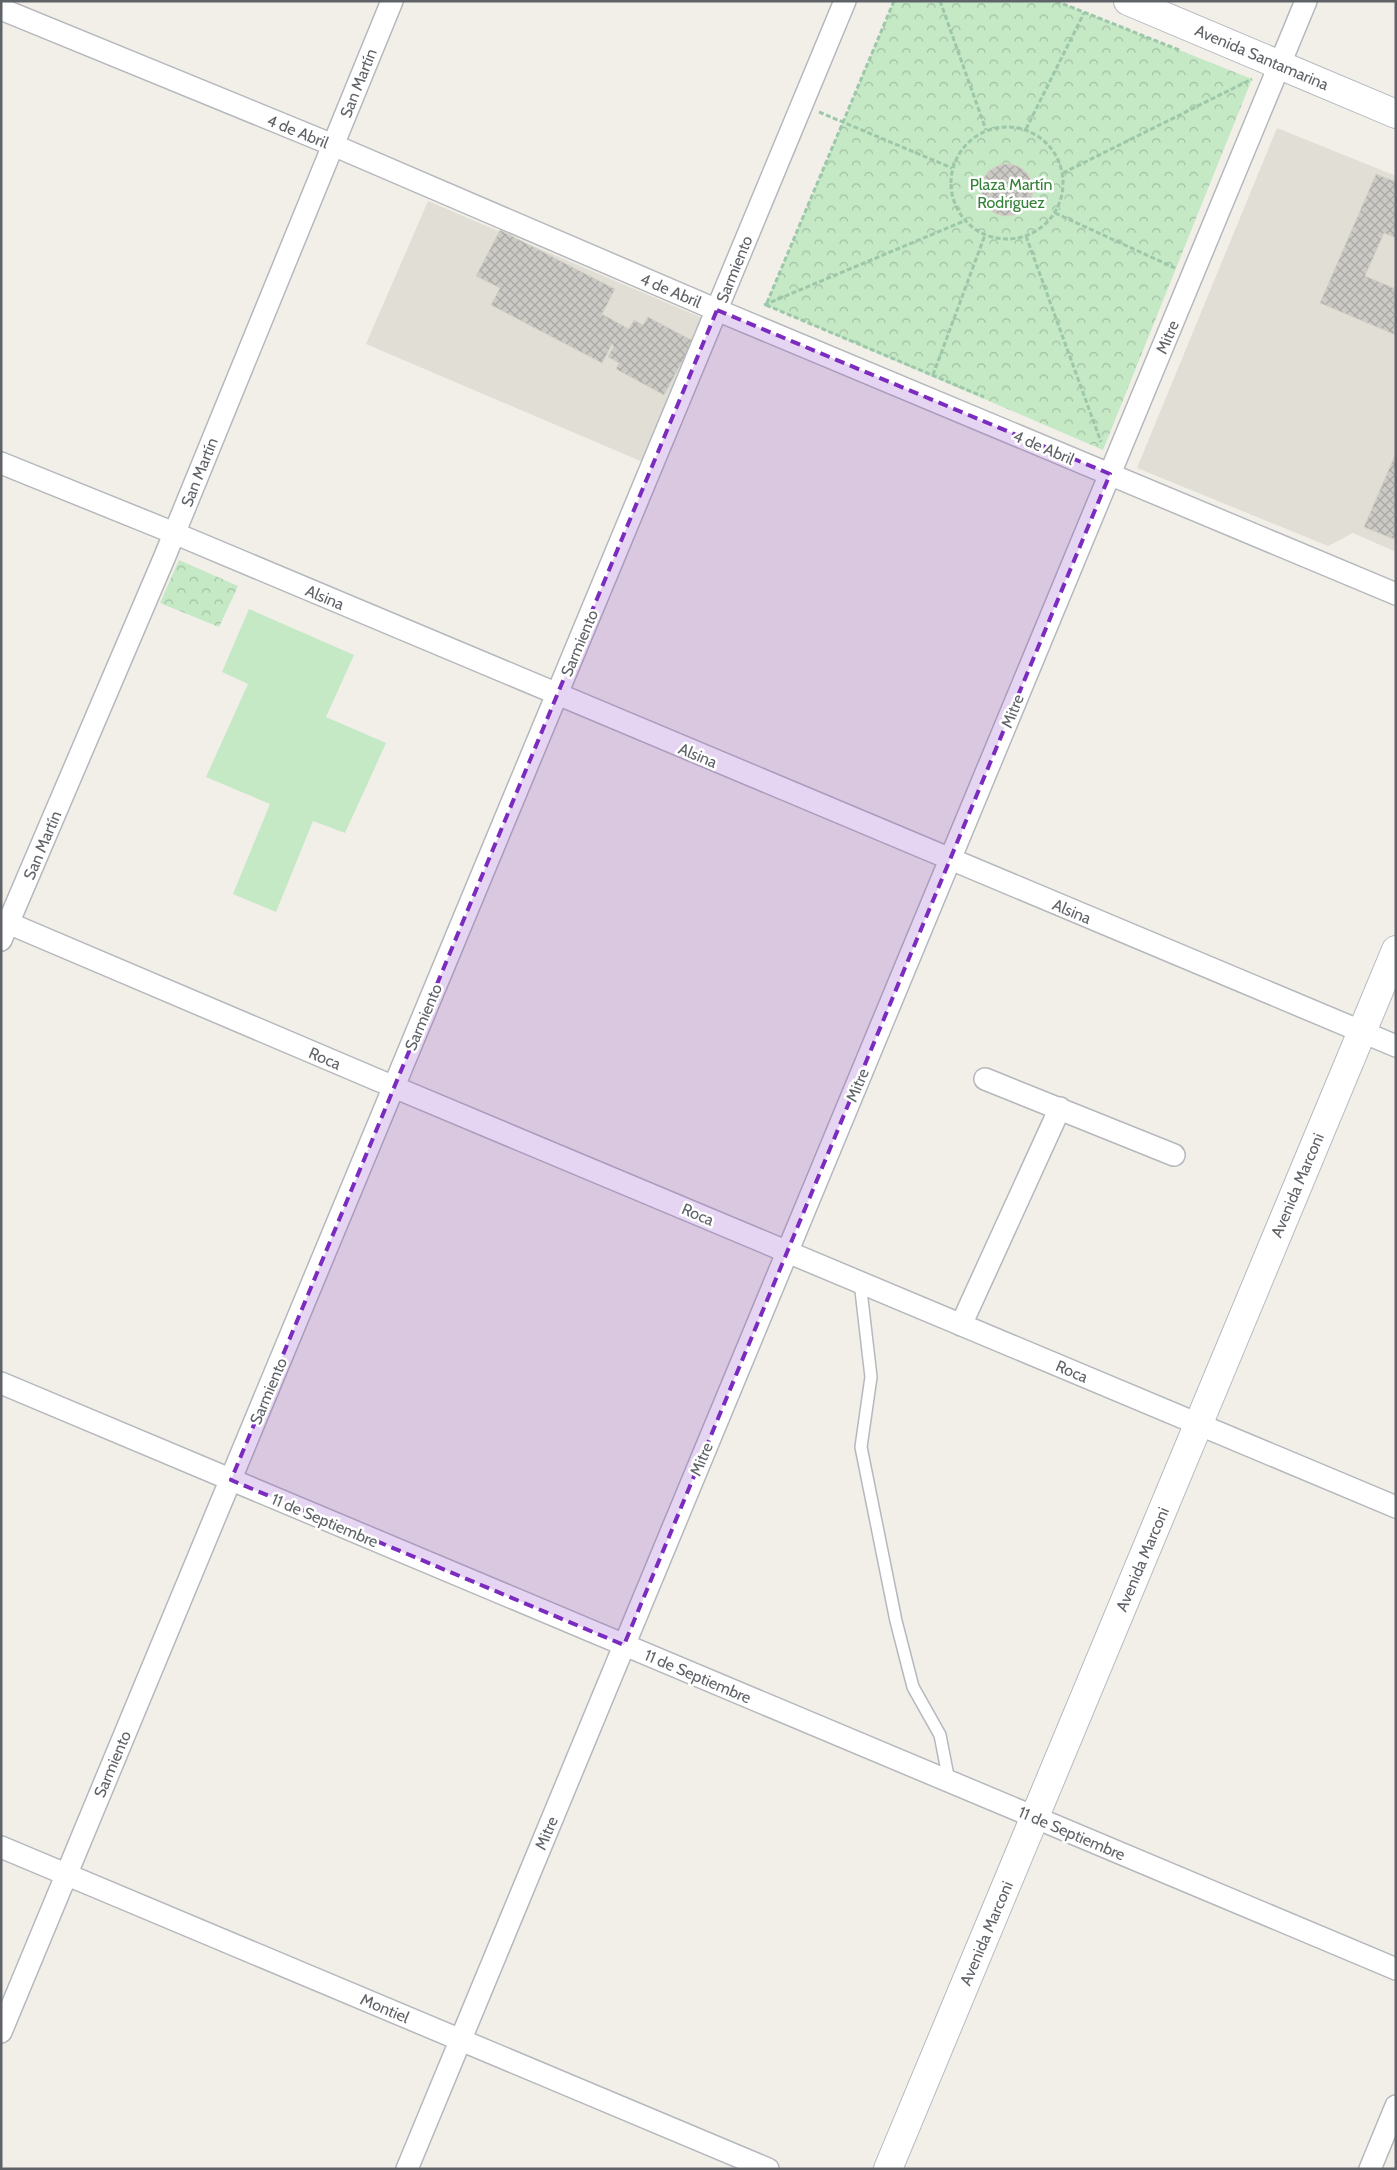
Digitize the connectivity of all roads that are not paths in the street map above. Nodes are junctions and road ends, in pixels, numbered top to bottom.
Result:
1 (392, 1) edge
2 (845, 1) edge
3 (1128, 1) edge
4 (1306, 1) edge
5 (1, 9) edge
6 (1280, 65) junction
7 (1396, 114) edge
8 (333, 145) junction
9 (717, 310) junction
10 (1, 462) edge
11 (1110, 474) junction
12 (174, 533) junction
13 (1396, 594) edge
14 (557, 696) junction
15 (950, 860) junction
16 (4, 928) edge
17 (1396, 950) edge
18 (1361, 1032) junction
19 (1396, 1046) edge
20 (985, 1079) dead end
21 (394, 1087) junction
22 (1060, 1108) junction
23 (1174, 1155) dead end
24 (787, 1252) junction
25 (860, 1282) junction
26 (962, 1325) junction
27 (1, 1383) edge
28 (1198, 1424) junction
29 (231, 1480) junction
30 (1396, 1507) edge
31 (624, 1645) junction
32 (949, 1781) junction
33 (1034, 1817) junction
34 (1, 1847) edge
35 (67, 1874) junction
36 (1396, 1969) edge
37 (1, 2032) edge
38 (460, 2040) junction
39 (1396, 2106) edge
40 (407, 2169) edge
41 (768, 2169) edge
42 (888, 2169) edge
43 (1370, 2169) edge

1 - 8 street, San Martín
2 - 9 street, Sarmiento
3 - 6 main road, Avenida Santamarina
4 - 6 street, Mitre
5 - 8 street, 4 de Abril
6 - 7 main road, Avenida Santamarina
6 - 11 street, Mitre
8 - 9 street, 4 de Abril
8 - 12 street, San Martín
9 - 11 street, 4 de Abril
9 - 14 street, Sarmiento
10 - 12 street, Alsina
11 - 13 street, 4 de Abril
11 - 15 street, Mitre
12 - 14 street, Alsina
12 - 16 street, San Martín
14 - 15 street, Alsina
14 - 21 street, Sarmiento
15 - 18 street, Alsina
15 - 24 street, Mitre
16 - 21 street, Roca
17 - 18 main road, Avenida Marconi
18 - 19 street, Alsina
18 - 28 main road, Avenida Marconi
20 - 22 street
21 - 24 street, Roca
21 - 29 street, Sarmiento
22 - 23 street
22 - 26 street
24 - 25 street, Roca
24 - 31 street, Mitre
25 - 26 street, Roca
25 - 32 lane
26 - 28 street, Roca
27 - 29 street, 11 de Septiembre
28 - 30 street, Roca
28 - 33 main road, Avenida Marconi
29 - 31 street, 11 de Septiembre
29 - 35 street, Sarmiento
31 - 32 street, 11 de Septiembre
31 - 38 street, Mitre
32 - 33 street, 11 de Septiembre
33 - 36 street, 11 de Septiembre
33 - 42 main road, Avenida Marconi
34 - 35 street, Montiel
35 - 37 street, Sarmiento
35 - 38 street, Montiel
38 - 40 street, Mitre
38 - 41 street, Montiel
39 - 43 street

